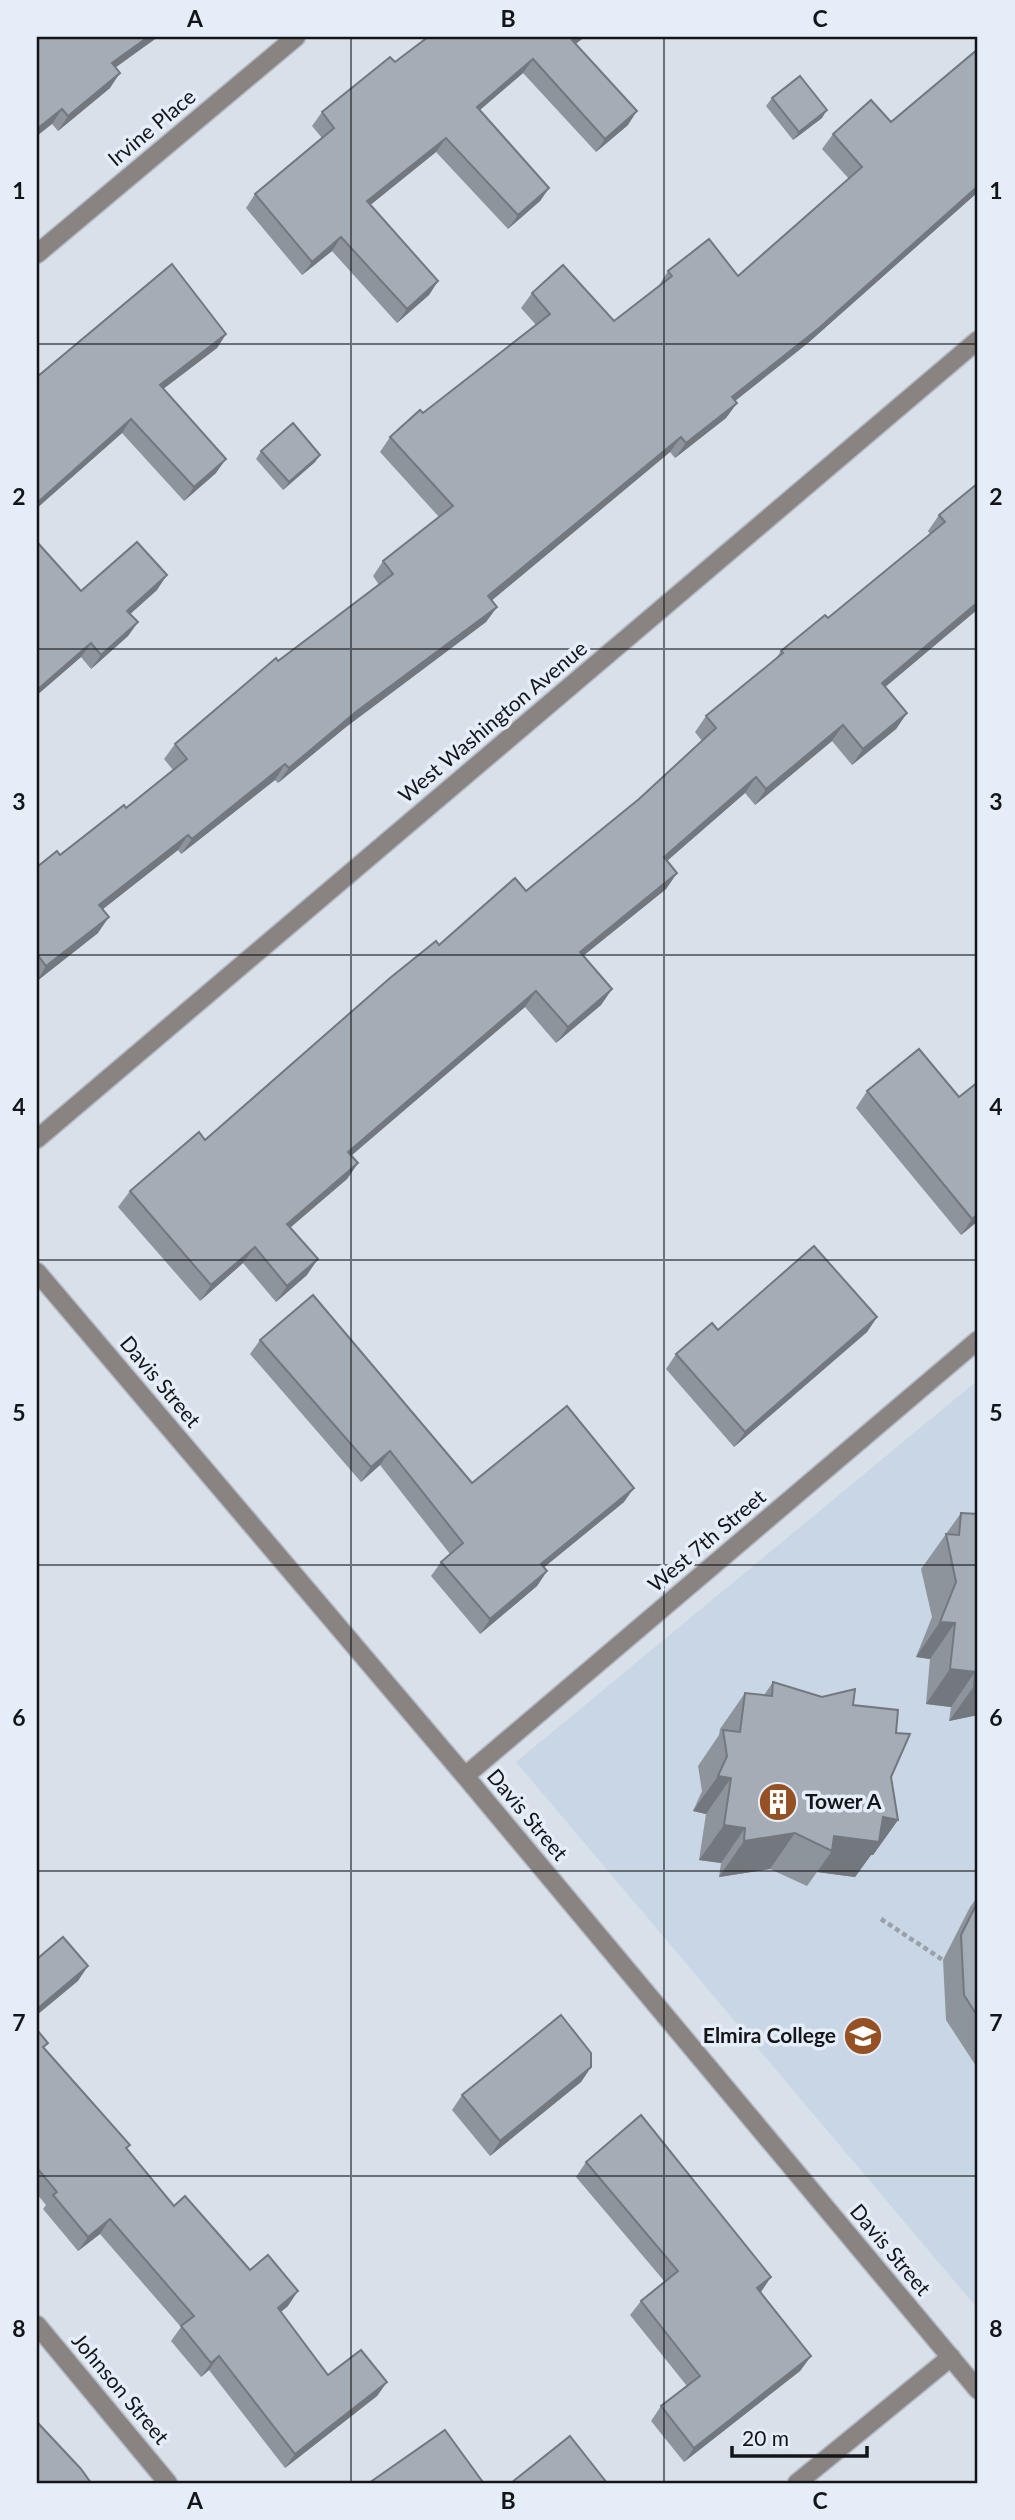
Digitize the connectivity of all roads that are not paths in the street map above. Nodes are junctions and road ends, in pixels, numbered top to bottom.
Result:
1 (296, 37) edge
2 (37, 254) edge
3 (978, 340) edge
4 (37, 1139) edge
5 (37, 1272) edge
6 (978, 1340) edge
7 (465, 1776) junction
8 (37, 2325) edge
9 (951, 2357) junction
10 (978, 2390) edge
11 (169, 2483) edge
12 (797, 2483) edge

1 - 2 street, Irvine Place
3 - 4 street, West Washington Avenue
5 - 7 street, Davis Street
6 - 7 street, West 7th Street
7 - 9 street, Davis Street
8 - 11 street, Johnson Street
9 - 10 street, Davis Street
9 - 12 street

